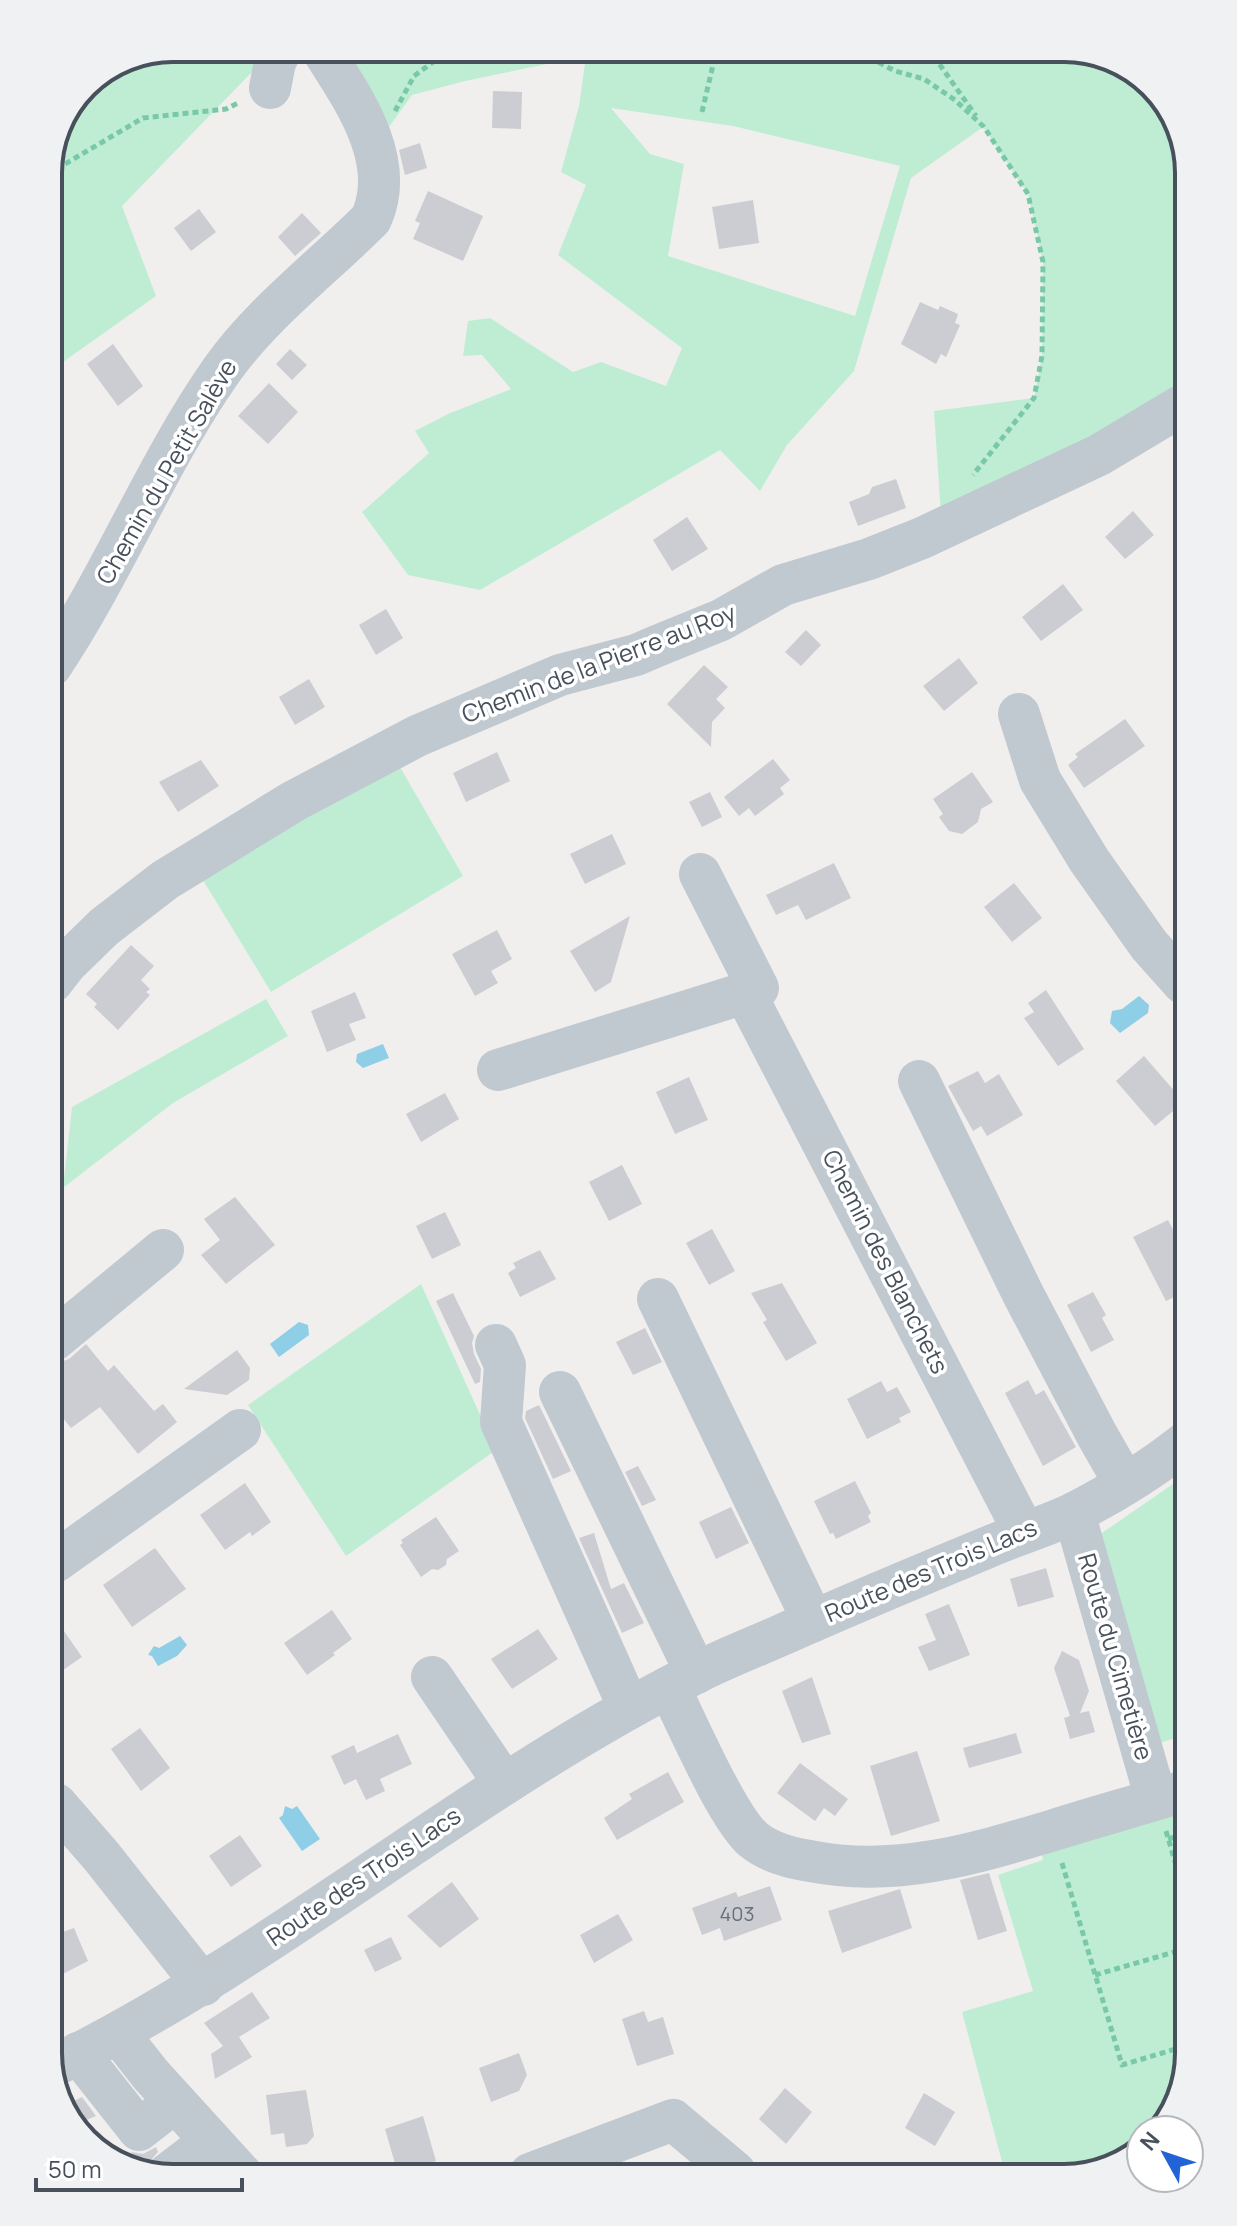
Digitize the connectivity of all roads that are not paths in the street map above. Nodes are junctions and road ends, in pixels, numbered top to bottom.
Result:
1 (276, 62) edge
2 (330, 62) edge
3 (270, 88) road end
4 (1175, 410) edge
5 (62, 650) edge
6 (1019, 714) dead end
7 (700, 874) dead end
8 (62, 969) edge
9 (1175, 974) edge
10 (745, 993) junction
11 (498, 1070) dead end
12 (919, 1081) dead end
13 (163, 1250) dead end
14 (658, 1299) dead end
15 (62, 1333) edge
16 (496, 1345) dead end
17 (560, 1392) dead end
18 (240, 1430) dead end
19 (1175, 1450) edge
20 (1125, 1484) junction
21 (1074, 1513) junction
22 (1024, 1532) junction
23 (62, 1557) edge
24 (813, 1621) junction
25 (432, 1677) dead end
26 (682, 1680) junction
27 (629, 1708) junction
28 (504, 1783) junction
29 (62, 1811) edge
30 (1169, 1815) edge
31 (203, 1985) junction
32 (118, 2033) junction
33 (68, 2058) edge
34 (175, 2102) junction
35 (211, 2141) junction
36 (181, 2164) edge
37 (232, 2164) edge
38 (563, 2164) edge
39 (725, 2164) edge

1 - 3 street
2 - 5 street, Chemin du Petit Salève
4 - 8 street, Chemin de la Pierre au Roy
6 - 9 street
7 - 10 street, Chemin des Blanchets
10 - 11 street
10 - 22 street, Chemin des Blanchets
12 - 20 street
13 - 15 street
14 - 24 street
16 - 27 street
17 - 26 street
18 - 23 street
19 - 20 street, Route des Trois Lacs
20 - 21 street, Route des Trois Lacs
21 - 22 street, Route des Trois Lacs
21 - 30 street, Route du Cimetière
22 - 24 street, Route des Trois Lacs
24 - 26 street, Route des Trois Lacs
25 - 28 street
26 - 27 street, Route des Trois Lacs
26 - 30 street
27 - 28 street, Route des Trois Lacs
28 - 31 street, Route des Trois Lacs
29 - 31 street
31 - 32 street, Route des Trois Lacs
32 - 33 street, Route des Trois Lacs
32 - 34 street
33 - 34 street
34 - 35 street
35 - 36 street
35 - 37 street
38 - 39 street

